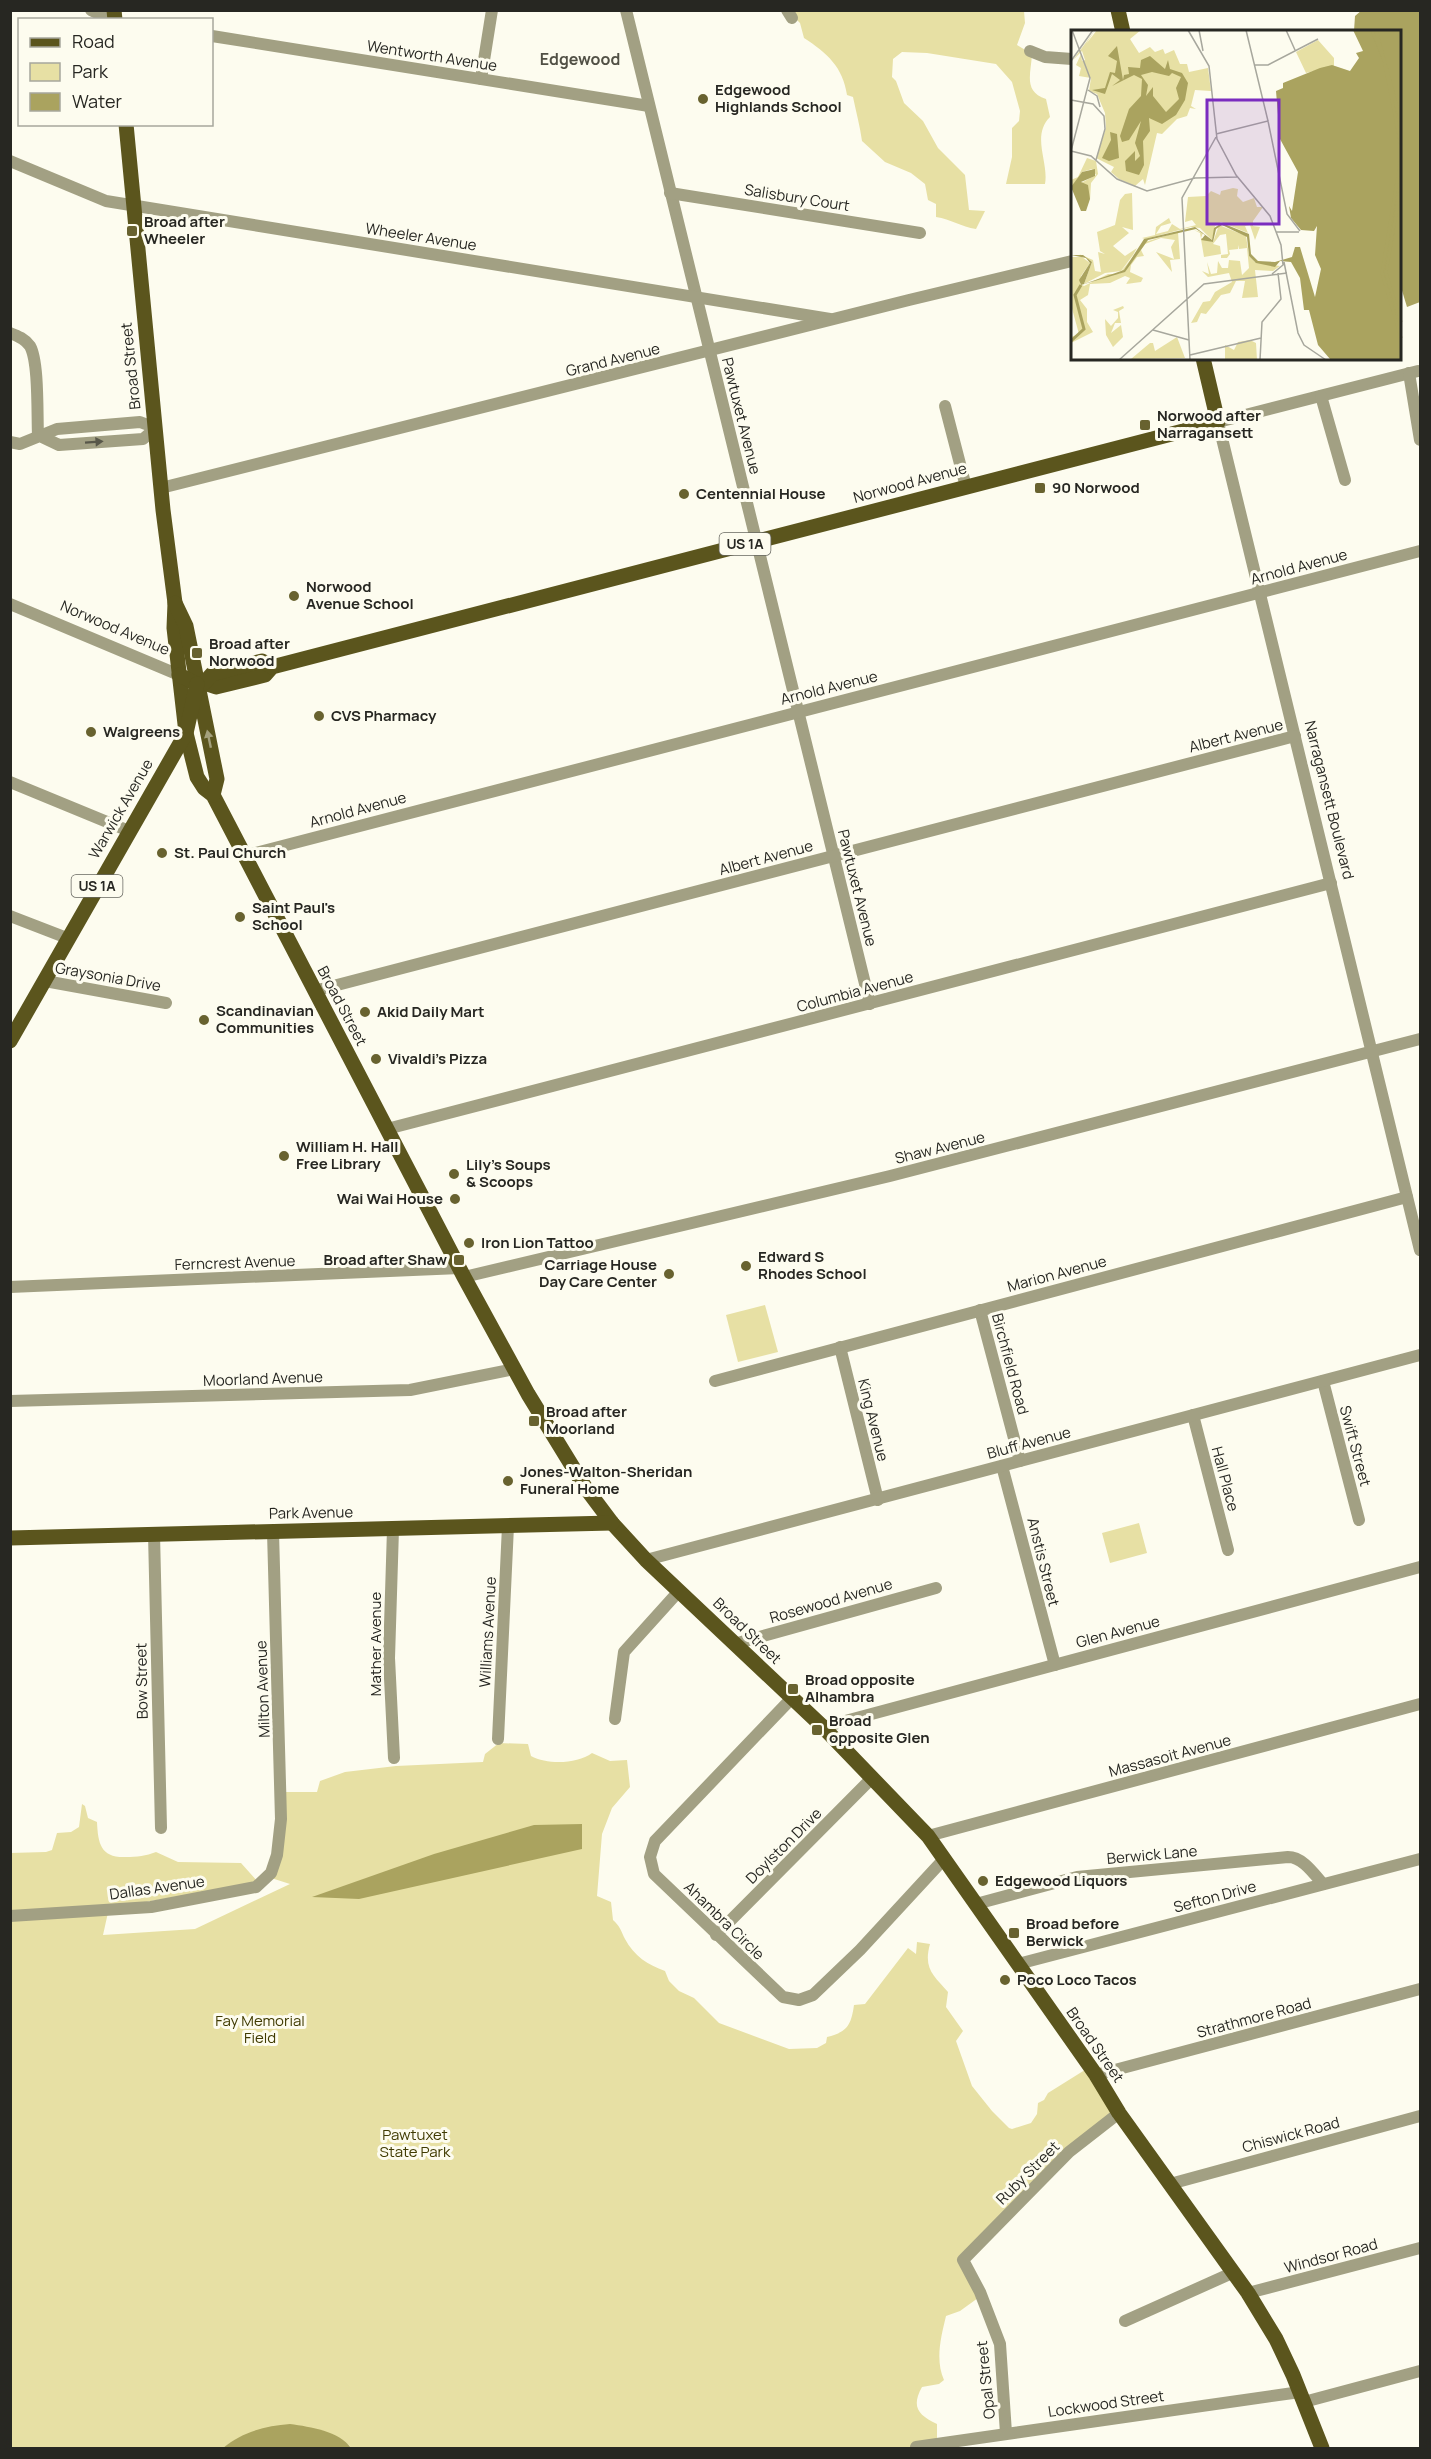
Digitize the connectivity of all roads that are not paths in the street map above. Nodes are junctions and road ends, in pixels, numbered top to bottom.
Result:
1 (91, 10) edge
2 (492, 10) edge
3 (626, 10) edge
4 (1118, 10) edge
5 (109, 18) edge
6 (1123, 30) edge
7 (213, 36) edge
8 (1030, 51) dead end
9 (1071, 59) edge
10 (481, 79) junction
11 (649, 106) junction
12 (126, 126) edge
13 (10, 161) edge
14 (670, 193) junction
15 (134, 206) junction
16 (920, 233) dead end
17 (1071, 261) edge
18 (696, 296) junction
19 (834, 319) junction
20 (10, 333) edge
21 (710, 351) junction
22 (1203, 360) edge
23 (1321, 396) junction
24 (945, 406) dead end
25 (1218, 422) junction
26 (156, 428) junction
27 (38, 435) junction
28 (1420, 440) edge
29 (10, 442) edge
30 (1345, 480) dead end
31 (966, 487) junction
32 (161, 488) junction
33 (756, 541) junction
34 (1420, 551) edge
35 (1259, 593) junction
36 (175, 603) junction
37 (10, 604) edge
38 (179, 675) junction
39 (200, 683) junction
40 (798, 712) junction
41 (186, 733) junction
42 (1295, 736) junction
43 (10, 782) edge
44 (213, 795) junction
45 (129, 831) junction
46 (244, 856) junction
47 (834, 856) junction
48 (1331, 883) junction
49 (10, 916) edge
50 (67, 938) junction
51 (45, 981) junction
52 (314, 991) junction
53 (166, 1003) dead end
54 (870, 1004) junction
55 (13, 1032) edge
56 (1420, 1039) edge
57 (1371, 1052) junction
58 (387, 1129) junction
59 (1407, 1197) junction
60 (1420, 1250) edge
61 (462, 1273) junction
62 (10, 1287) edge
63 (980, 1310) junction
64 (840, 1347) junction
65 (1420, 1355) edge
66 (514, 1369) junction
67 (715, 1381) dead end
68 (1323, 1381) junction
69 (10, 1401) edge
70 (1193, 1415) junction
71 (1020, 1461) junction
72 (1002, 1466) junction
73 (878, 1500) junction
74 (1359, 1520) dead end
75 (612, 1523) junction
76 (508, 1526) junction
77 (393, 1529) junction
78 (273, 1532) junction
79 (154, 1534) junction
80 (10, 1538) edge
81 (1228, 1550) dead end
82 (646, 1560) junction
83 (1420, 1566) edge
84 (936, 1588) dead end
85 (679, 1591) junction
86 (734, 1644) junction
87 (1055, 1665) junction
88 (791, 1699) junction
89 (1420, 1704) edge
90 (615, 1719) dead end
91 (823, 1727) junction
92 (498, 1739) dead end
93 (394, 1758) dead end
94 (872, 1778) junction
95 (160, 1828) dead end
96 (928, 1836) junction
97 (278, 1844) joint
98 (944, 1859) junction
99 (1420, 1859) edge
100 (1323, 1884) junction
101 (976, 1904) junction
102 (10, 1916) edge
103 (716, 1935) junction
104 (1018, 1964) junction
105 (1420, 1989) edge
106 (1096, 2075) junction
107 (1119, 2113) junction
108 (1420, 2116) edge
109 (1170, 2184) junction
110 (1420, 2248) edge
111 (963, 2260) joint
112 (1232, 2273) junction
113 (1248, 2293) junction
114 (1125, 2321) dead end
115 (1420, 2371) edge
116 (1302, 2397) junction
117 (1006, 2433) junction
118 (916, 2447) dead end
119 (1322, 2448) edge

1 - 5 street
2 - 10 street
3 - 11 street, Pawtuxet Avenue
4 - 6 main road
7 - 10 street, Wentworth Avenue
8 - 9 street
10 - 11 street, Wentworth Avenue
11 - 14 street, Pawtuxet Avenue
12 - 15 main road, Broad Street
13 - 15 street, Wheeler Avenue
14 - 16 street, Salisbury Court
14 - 18 street, Pawtuxet Avenue
15 - 18 street, Wheeler Avenue
15 - 26 main road, Broad Street
17 - 19 street, Grand Avenue
18 - 19 street, Wheeler Avenue
18 - 21 street, Pawtuxet Avenue
19 - 21 street, Grand Avenue
20 - 27 street
21 - 32 street, Grand Avenue
21 - 33 street, Pawtuxet Avenue
22 - 25 main road, Narragansett Boulevard
23 - 25 street, Norwood Avenue
23 - 28 street, Norwood Avenue
23 - 30 street
24 - 31 street
25 - 31 main road, Norwood Avenue / US 1A
25 - 35 street, Narragansett Boulevard
26 - 27 street
26 - 32 main road, Broad Street
27 - 29 street
31 - 33 main road, Norwood Avenue / US 1A
32 - 36 main road, Broad Street
33 - 39 main road, Norwood Avenue / US 1A
33 - 40 street, Pawtuxet Avenue
34 - 35 street, Arnold Avenue
35 - 40 street, Arnold Avenue
35 - 42 street, Narragansett Boulevard
36 - 38 main road, Broad Street
36 - 39 main road, Broad Street
37 - 38 street, Norwood Avenue
38 - 39 main road, Norwood Avenue
38 - 41 main road, Broad Street
39 - 41 main road, Warwick Avenue / US 1A
44 -> 39 main road, Broad Street
40 - 46 street, Arnold Avenue
40 - 47 street, Pawtuxet Avenue
41 - 44 main road, Broad Street
41 - 45 main road, Warwick Avenue / US 1A
42 - 47 street, Albert Avenue
42 - 48 street, Narragansett Boulevard
43 - 45 street
44 - 46 main road, Broad Street
45 - 50 main road, Warwick Avenue / US 1A
46 - 52 main road, Broad Street
47 - 52 street, Albert Avenue
47 - 54 street, Pawtuxet Avenue
48 - 54 street, Columbia Avenue
48 - 57 street, Narragansett Boulevard
49 - 50 street
50 - 51 main road, Warwick Avenue / US 1A
51 - 53 street, Graysonia Drive
51 - 55 main road, Warwick Avenue / US 1A
52 - 58 main road, Broad Street
54 - 58 street, Columbia Avenue
56 - 57 street, Shaw Avenue
57 - 59 street, Narragansett Boulevard
57 - 61 street, Shaw Avenue
58 - 61 main road, Broad Street
59 - 60 street, Narragansett Boulevard
59 - 63 street, Marion Avenue
61 - 62 street, Ferncrest Avenue
61 - 66 main road, Broad Street
63 - 64 street, Marion Avenue
63 - 71 street, Birchfield Road
64 - 67 street, Marion Avenue
64 - 73 street, King Avenue
65 - 68 street, Bluff Avenue
66 - 69 street, Moorland Avenue
66 - 75 main road, Broad Street
68 - 70 street, Bluff Avenue
68 - 74 street, Swift Street
70 - 71 street, Bluff Avenue
70 - 81 street, Hall Place
71 - 72 street, Bluff Avenue
72 - 73 street, Bluff Avenue
72 - 87 street, Anstis Street
73 - 82 street, Bluff Avenue
75 - 76 main road, Park Avenue
75 - 82 main road, Broad Street
76 - 77 main road, Park Avenue
76 - 92 street, Williams Avenue
77 - 78 main road, Park Avenue
77 - 93 street, Mather Avenue
78 - 79 main road, Park Avenue
78 - 97 street, Milton Avenue
79 - 80 main road, Park Avenue
79 - 95 street, Bow Street
82 - 85 main road, Broad Street
83 - 87 street, Glen Avenue
84 - 86 street, Rosewood Avenue
85 - 86 main road, Broad Street
85 - 90 street
86 - 88 main road, Broad Street
87 - 91 street, Glen Avenue
88 - 91 main road, Broad Street
88 - 103 street, Ahambra Circle
89 - 96 street, Massasoit Avenue
91 - 94 main road, Broad Street
94 - 96 main road, Broad Street
94 - 103 street, Doylston Drive
96 - 98 main road, Broad Street
97 - 102 street, Dallas Avenue
98 - 101 main road, Broad Street
98 - 103 street, Ahambra Circle
99 - 100 street, Sefton Drive
100 - 101 street, Berwick Lane
100 - 104 street, Sefton Drive
101 - 104 main road, Broad Street
104 - 106 main road, Broad Street
105 - 106 street, Strathmore Road
106 - 107 main road, Broad Street
107 - 109 main road, Broad Street
107 - 111 street, Ruby Street
108 - 109 street, Chiswick Road
109 - 112 main road, Broad Street
110 - 113 street, Windsor Road
111 - 117 street, Opal Street
112 - 113 main road, Broad Street
112 - 114 street
113 - 116 main road, Broad Street
115 - 116 street, Lockwood Street
116 - 117 street, Lockwood Street
116 - 119 main road, Broad Street
117 - 118 street, Lockwood Street

